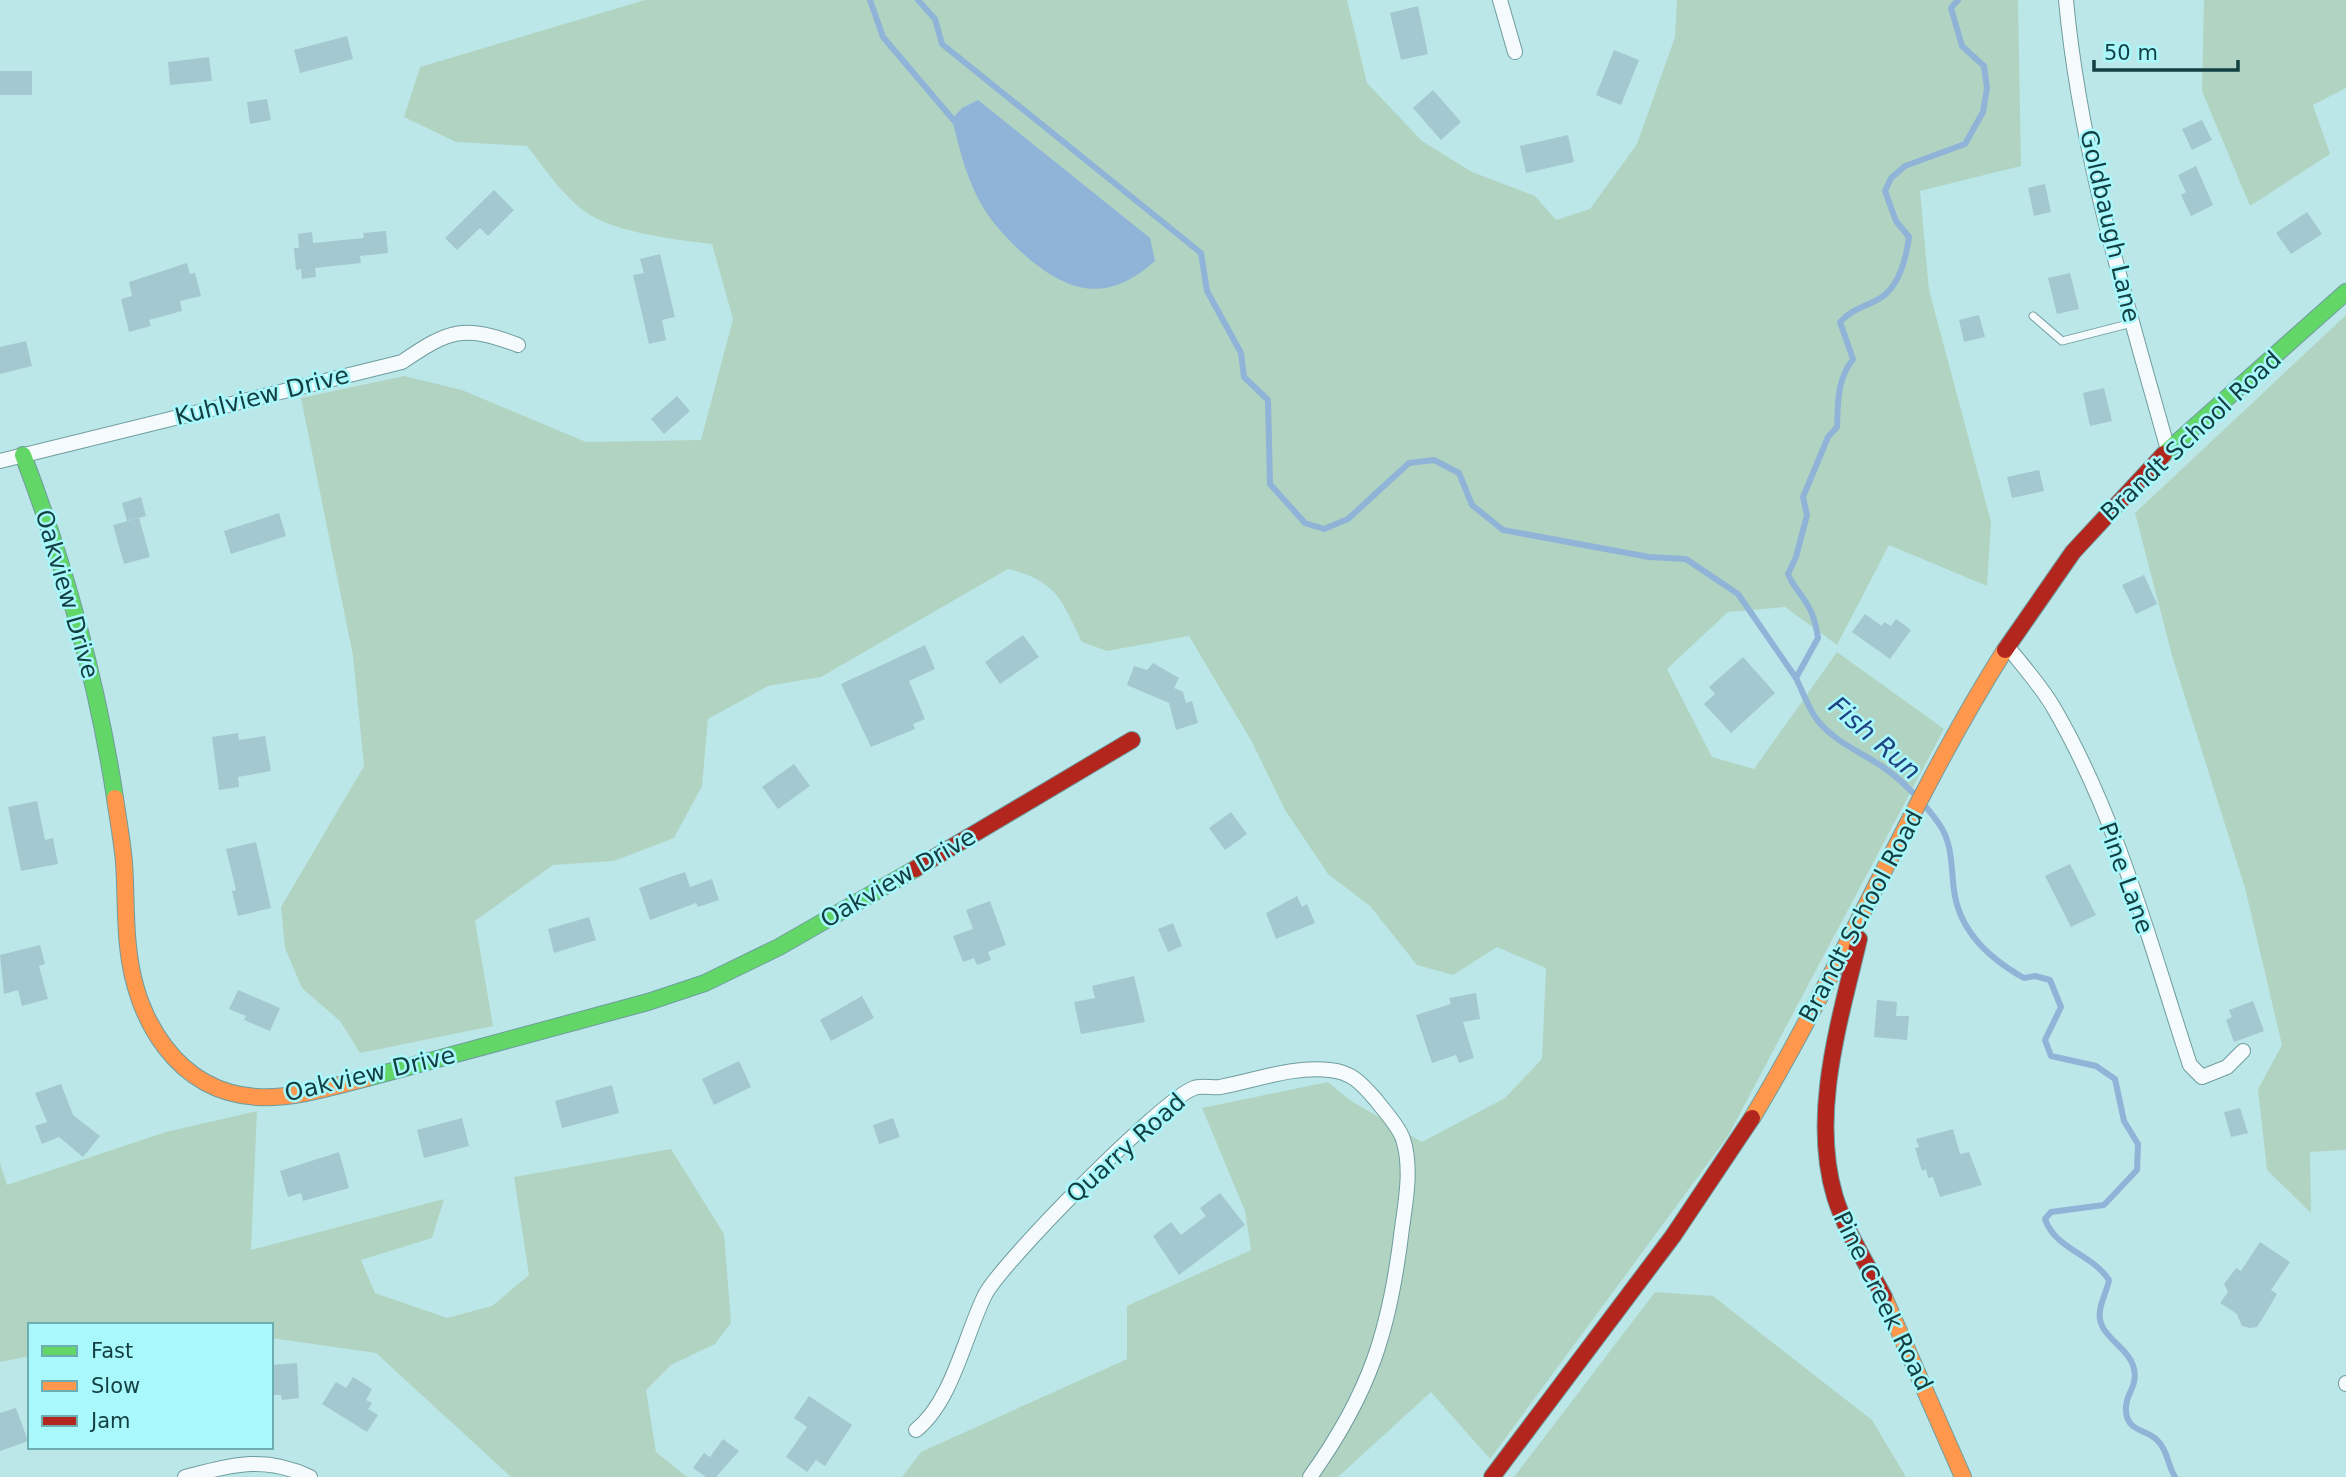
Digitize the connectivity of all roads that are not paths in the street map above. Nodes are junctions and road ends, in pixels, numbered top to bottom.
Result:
1 (1500, 0) edge
2 (2066, 0) edge
3 (1515, 52) dead end
4 (2346, 292) edge
5 (2033, 316) dead end
6 (2133, 323) junction
7 (518, 345) dead end
8 (2168, 450) junction
9 (23, 455) junction
10 (0, 461) edge
11 (2007, 646) junction
12 (1132, 740) dead end
13 (1864, 913) junction
14 (2243, 1051) dead end
15 (916, 1430) dead end
16 (185, 1477) edge
17 (310, 1477) edge
18 (1310, 1477) edge
19 (1492, 1477) edge
20 (1962, 1477) edge

1 - 3 street
2 - 6 street, Goldbaugh Lane
4 - 8 street, Brandt School Road
5 - 6 lane
6 - 8 street, Goldbaugh Lane
7 - 9 street, Kuhlview Drive
8 - 11 street, Brandt School Road
9 - 10 street, Kuhlview Drive
9 - 12 street, Oakview Drive
11 - 13 street, Brandt School Road
11 - 14 street, Pine Lane
13 - 19 street, Brandt School Road
13 - 20 street, Pine Creek Road
15 - 18 street, Quarry Road
16 - 17 street

